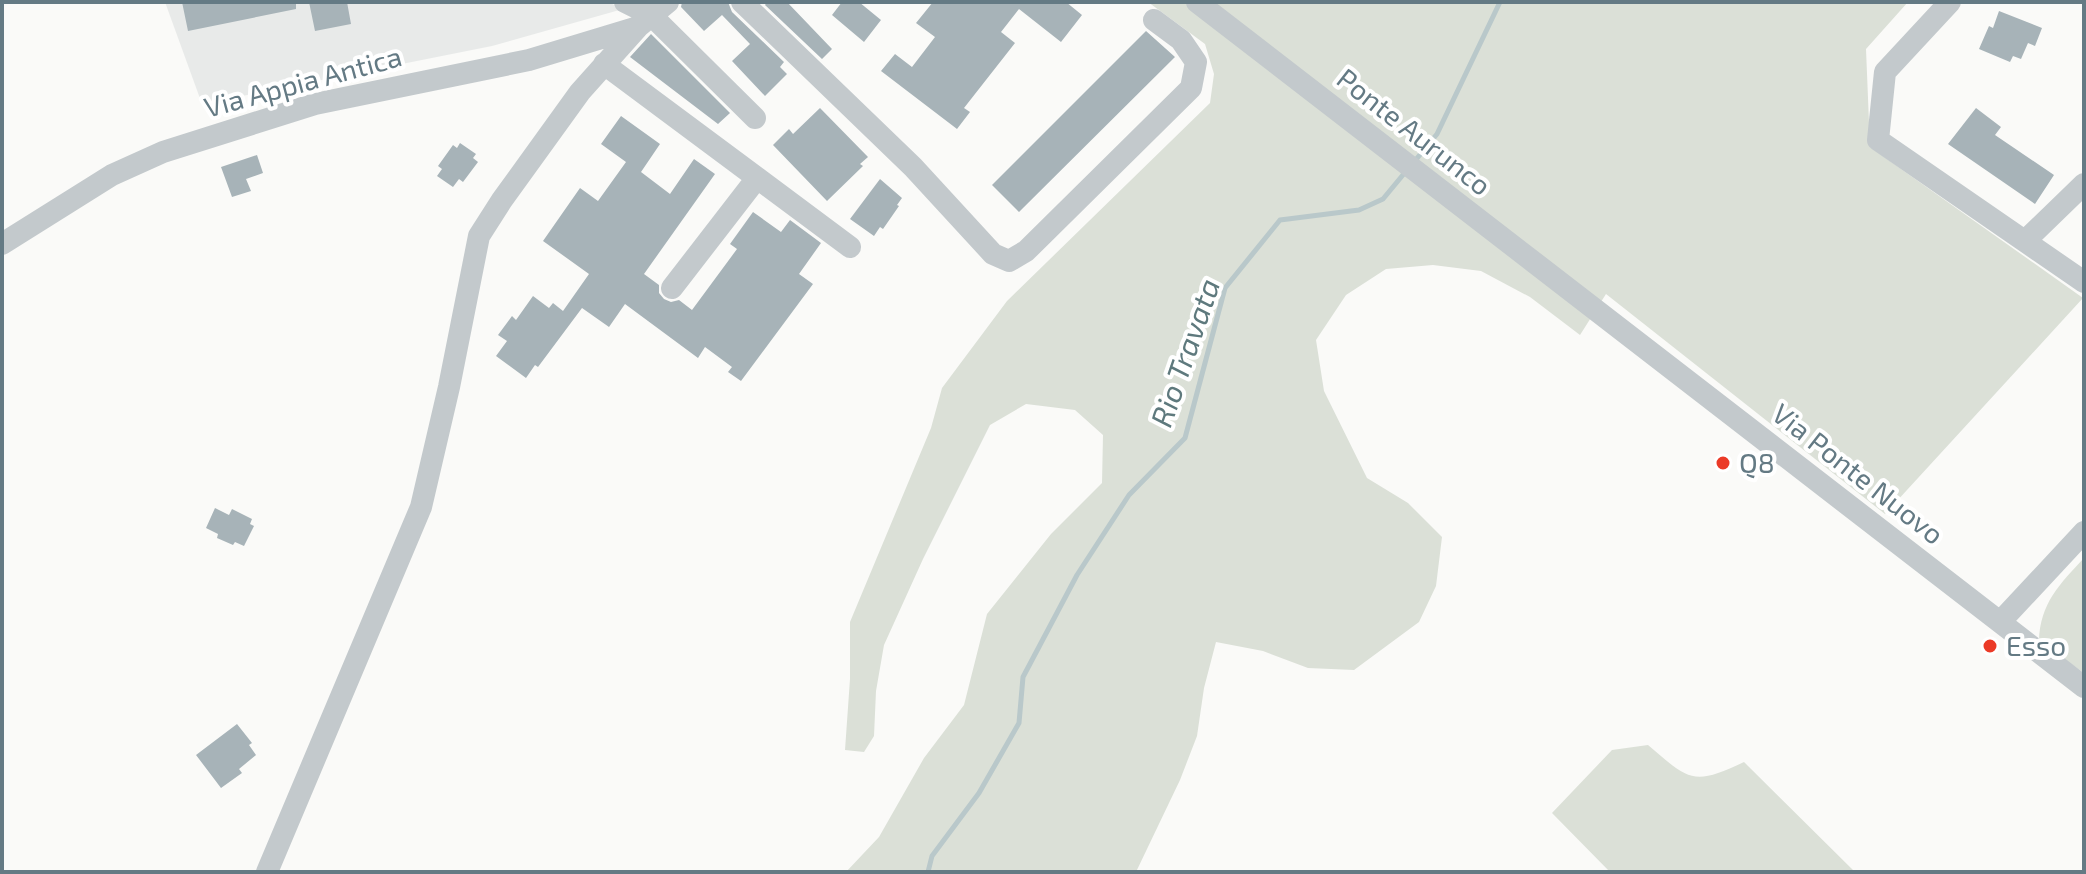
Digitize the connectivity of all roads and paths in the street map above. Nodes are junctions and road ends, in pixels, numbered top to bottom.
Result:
1 (625, 2) edge
2 (742, 2) edge
3 (1197, 2) edge
4 (1950, 2) edge
5 (653, 14) edge
6 (1154, 20) dead end
7 (604, 64) junction
8 (755, 118) dead end
9 (757, 178) junction
10 (2084, 184) edge
11 (2025, 241) junction
12 (2, 244) edge
13 (850, 247) dead end
14 (2084, 282) edge
15 (672, 288) dead end
16 (1594, 310) joint
17 (2084, 532) edge
18 (2001, 621) junction
19 (2084, 687) edge
20 (267, 872) edge

1 - 5 street
2 - 6 street
3 - 16 street, Ponte Aurunco
4 - 11 street
5 - 7 street
5 - 8 street
5 - 12 street, Via Appia Antica
7 - 9 street
7 - 20 street
9 - 13 street
9 - 15 street
10 - 11 street
11 - 14 street
16 - 18 street, Via Ponte Nuovo
17 - 18 street
18 - 19 street, Via Ponte Nuovo

